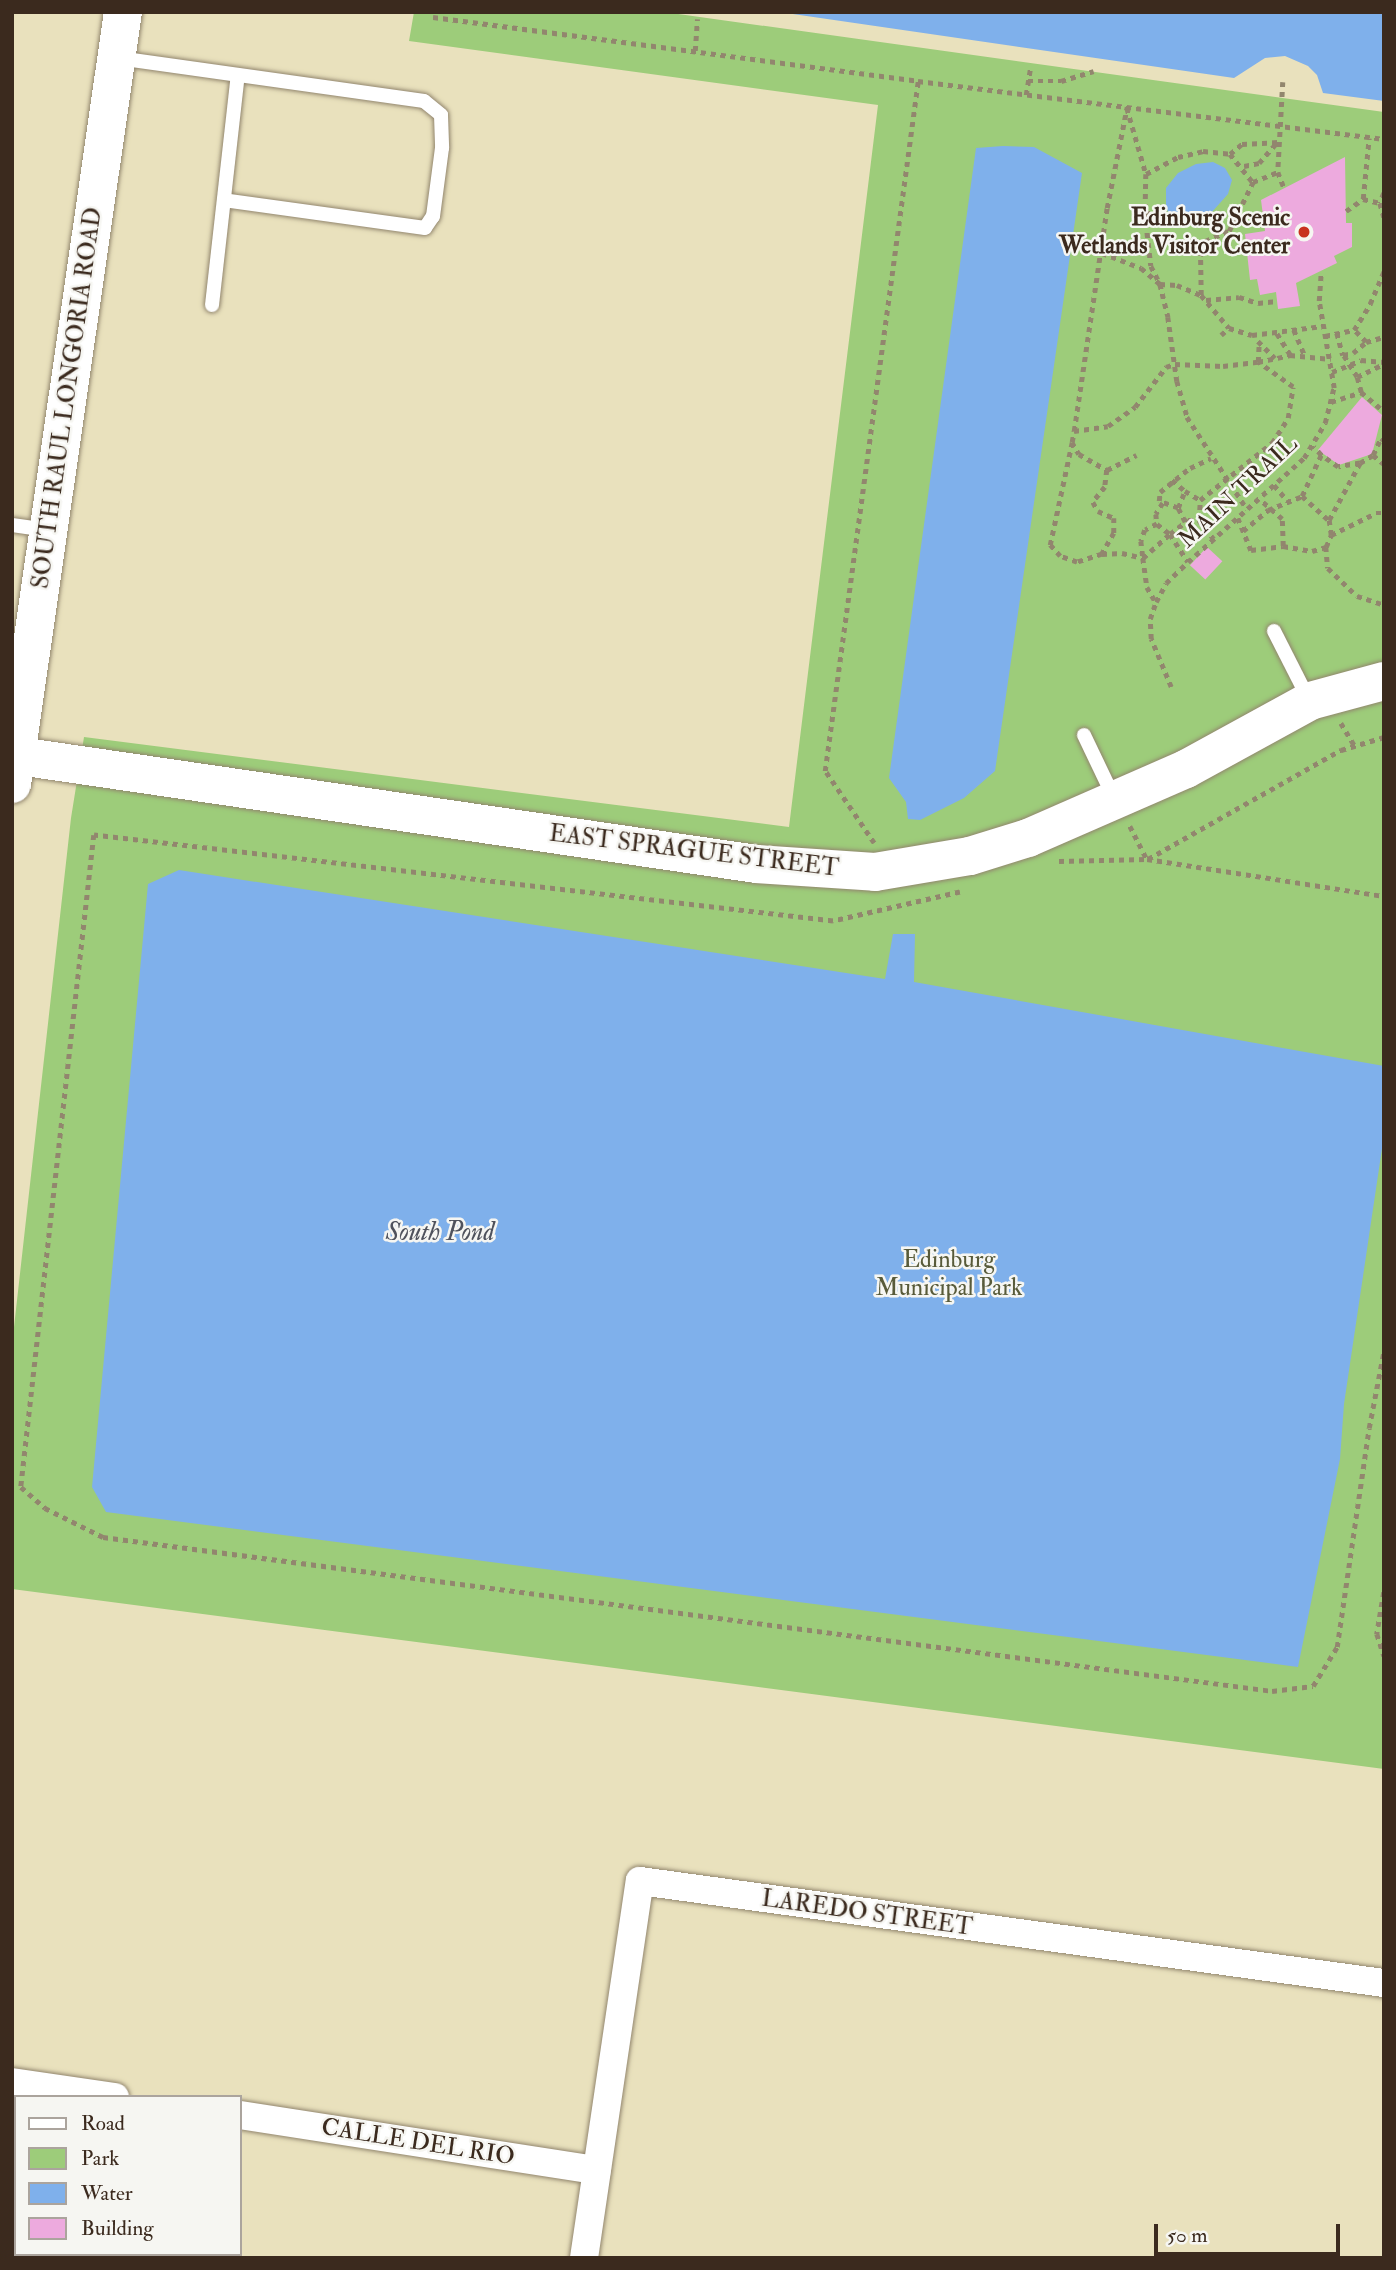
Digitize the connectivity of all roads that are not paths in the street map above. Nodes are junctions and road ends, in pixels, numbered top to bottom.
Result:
1 (123, 12) edge
2 (117, 58) junction
3 (238, 75) junction
4 (223, 200) junction
5 (212, 305) dead end
6 (30, 528) edge
7 (1274, 631) dead end
8 (1384, 681) edge
9 (1324, 710) junction
10 (1084, 735) dead end
11 (13, 765) edge
12 (1121, 810) junction
13 (1384, 1983) edge
14 (12, 2082) edge
15 (100, 2095) edge
16 (242, 2115) edge
17 (597, 2170) junction
18 (584, 2258) edge

1 - 2 street, SOUTH RAUL LONGORIA ROAD
2 - 3 lane
2 - 6 street, SOUTH RAUL LONGORIA ROAD
3 - 4 lane
3 - 4 lane
4 - 5 lane
6 - 11 street, SOUTH RAUL LONGORIA ROAD
7 - 9 lane
8 - 9 street, EAST SPRAGUE STREET
9 - 12 street, EAST SPRAGUE STREET
10 - 12 lane
11 - 12 street, EAST SPRAGUE STREET
13 - 17 street, LAREDO STREET
14 - 15 street
16 - 17 street, CALLE DEL RIO
17 - 18 street

